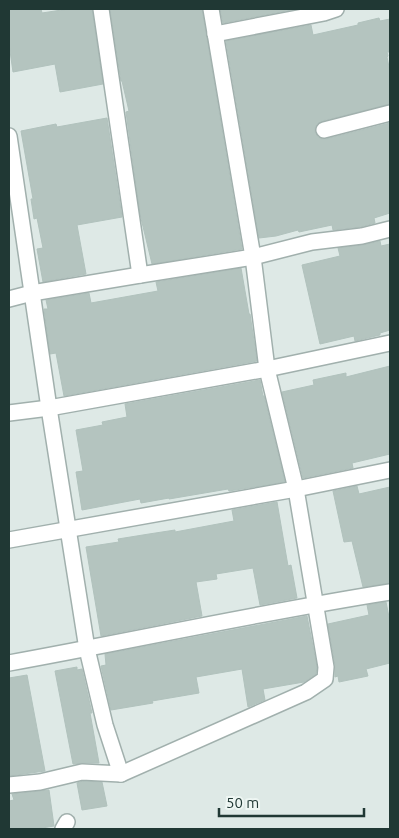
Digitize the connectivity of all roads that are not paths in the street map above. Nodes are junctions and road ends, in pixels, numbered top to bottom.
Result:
1 (101, 9) edge
2 (210, 9) edge
3 (328, 10) edge
4 (214, 34) junction
5 (390, 114) edge
6 (324, 130) dead end
7 (9, 136) edge
8 (390, 228) edge
9 (253, 257) junction
10 (140, 275) junction
11 (32, 293) junction
12 (9, 299) edge
13 (390, 343) edge
14 (268, 369) junction
15 (49, 408) junction
16 (9, 413) edge
17 (390, 470) edge
18 (296, 489) junction
19 (69, 530) junction
20 (9, 540) edge
21 (390, 592) edge
22 (316, 604) junction
23 (87, 649) junction
24 (9, 663) edge
25 (122, 774) junction
26 (9, 785) edge

1 - 10 street
2 - 4 street
3 - 4 street
4 - 9 street
5 - 6 street
7 - 11 street
8 - 9 street
9 - 10 street
9 - 14 street
10 - 11 street
11 - 12 street
11 - 15 street
13 - 14 street
14 - 15 street
14 - 18 street
15 - 16 street
15 - 19 street
17 - 18 street
18 - 19 street
18 - 22 street
19 - 20 street
19 - 23 street
21 - 22 street
22 - 23 street
22 - 25 street
23 - 24 street
23 - 25 street
25 - 26 street

